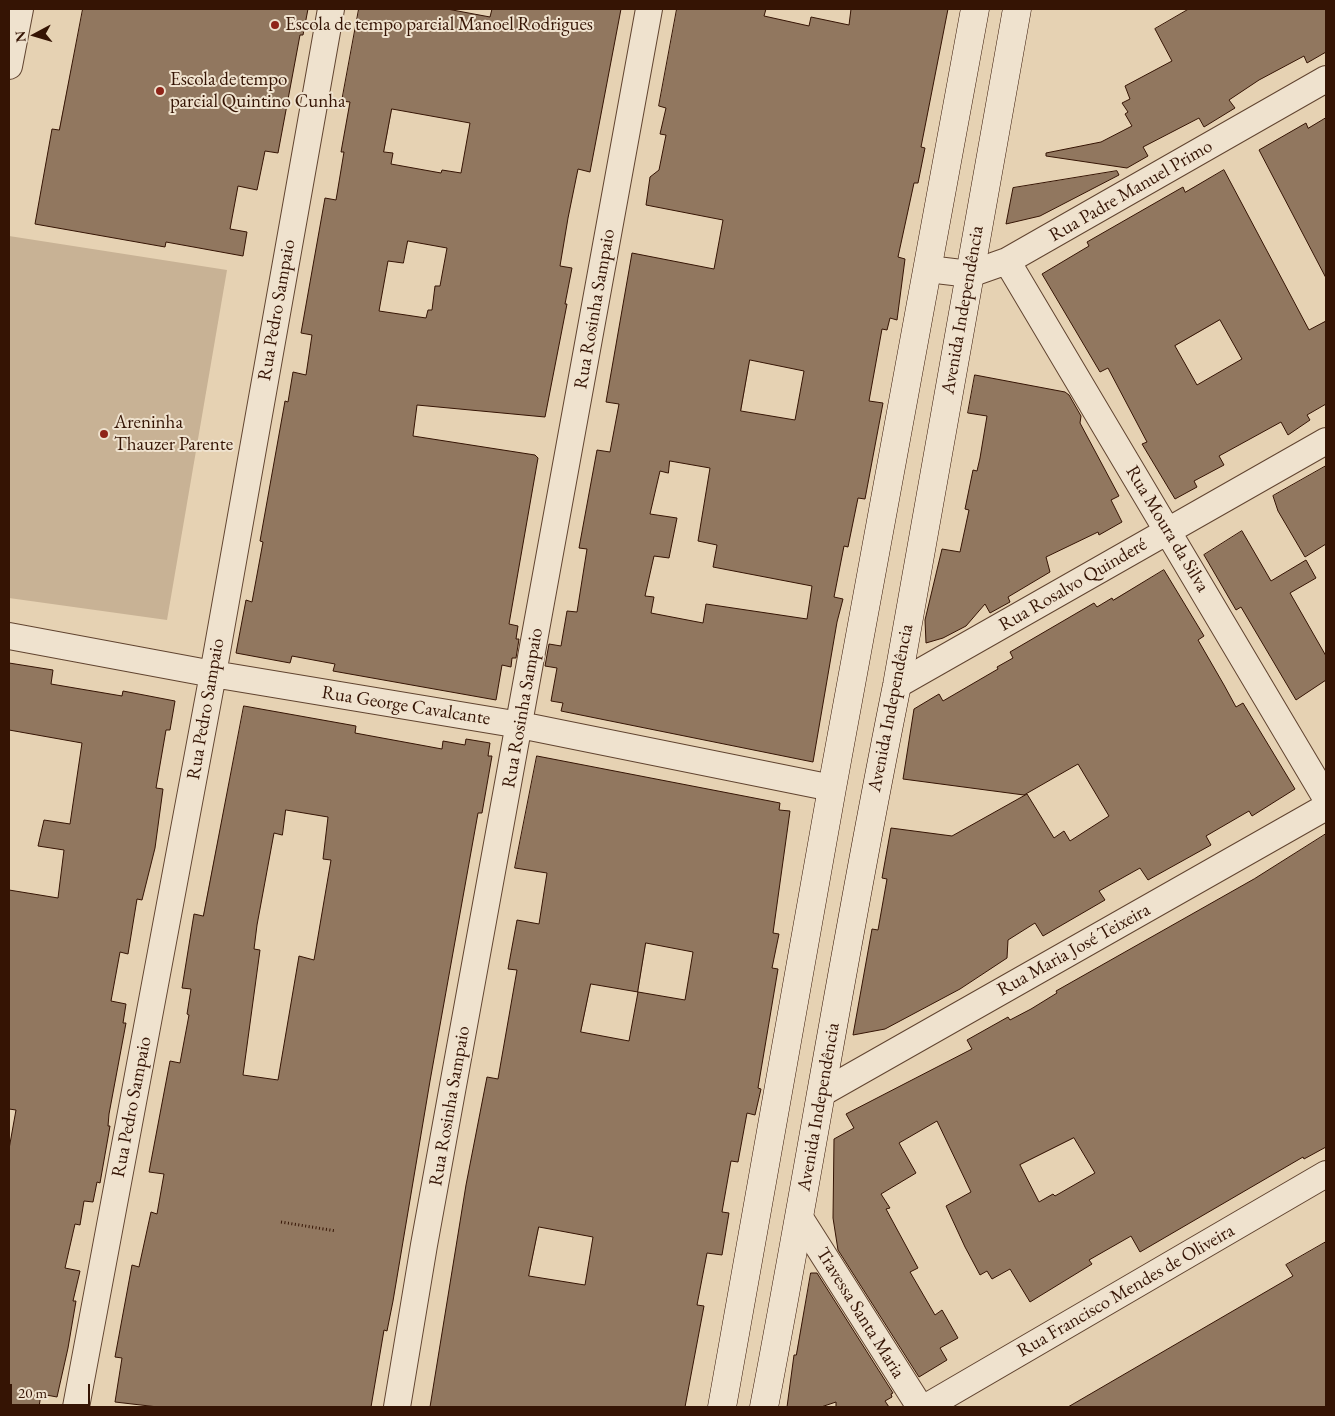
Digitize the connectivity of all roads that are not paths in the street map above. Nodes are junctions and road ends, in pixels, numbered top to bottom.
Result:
1 (20, 9) edge
2 (331, 9) edge
3 (649, 9) edge
4 (975, 9) edge
5 (1017, 9) edge
6 (9, 66) edge
7 (1326, 79) edge
8 (1007, 261) junction
9 (928, 269) junction
10 (970, 274) junction
11 (1326, 441) edge
12 (1168, 532) junction
13 (9, 636) edge
14 (213, 674) junction
15 (897, 685) junction
16 (520, 725) junction
17 (832, 788) junction
18 (1326, 798) edge
19 (1326, 807) edge
20 (822, 1093) junction
21 (1326, 1174) edge
22 (800, 1218) junction
23 (76, 1407) edge
24 (397, 1407) edge
25 (722, 1407) edge
26 (764, 1407) edge
27 (920, 1407) edge
28 (926, 1407) edge

1 - 6 street
2 - 14 street, Rua Pedro Sampaio
3 - 16 street, Rua Rosinha Sampaio
4 - 9 main road
5 - 10 main road, Avenida Independência
7 - 8 street, Rua Padre Manuel Primo
8 - 10 street, Rua Padre Manuel Primo
8 - 12 street, Rua Moura da Silva
9 - 10 street, Rua Padre Manuel Primo
9 - 17 main road
10 - 15 main road, Avenida Independência
11 - 12 street, Rua Rosalvo Quinderé
12 - 15 street, Rua Rosalvo Quinderé
12 - 18 street, Rua Moura da Silva
13 - 14 street, Rua George Cavalcante
14 - 16 street, Rua George Cavalcante
14 - 23 street, Rua Pedro Sampaio
15 - 20 main road, Avenida Independência
16 - 17 street, Rua George Cavalcante
16 - 24 street, Rua Rosinha Sampaio
17 - 25 main road
19 - 20 street, Rua Maria José Teixeira
20 - 22 main road, Avenida Independência
21 - 28 street, Rua Francisco Mendes de Oliveira
22 - 26 main road, Avenida Independência
22 - 27 street, Travessa Santa Maria

